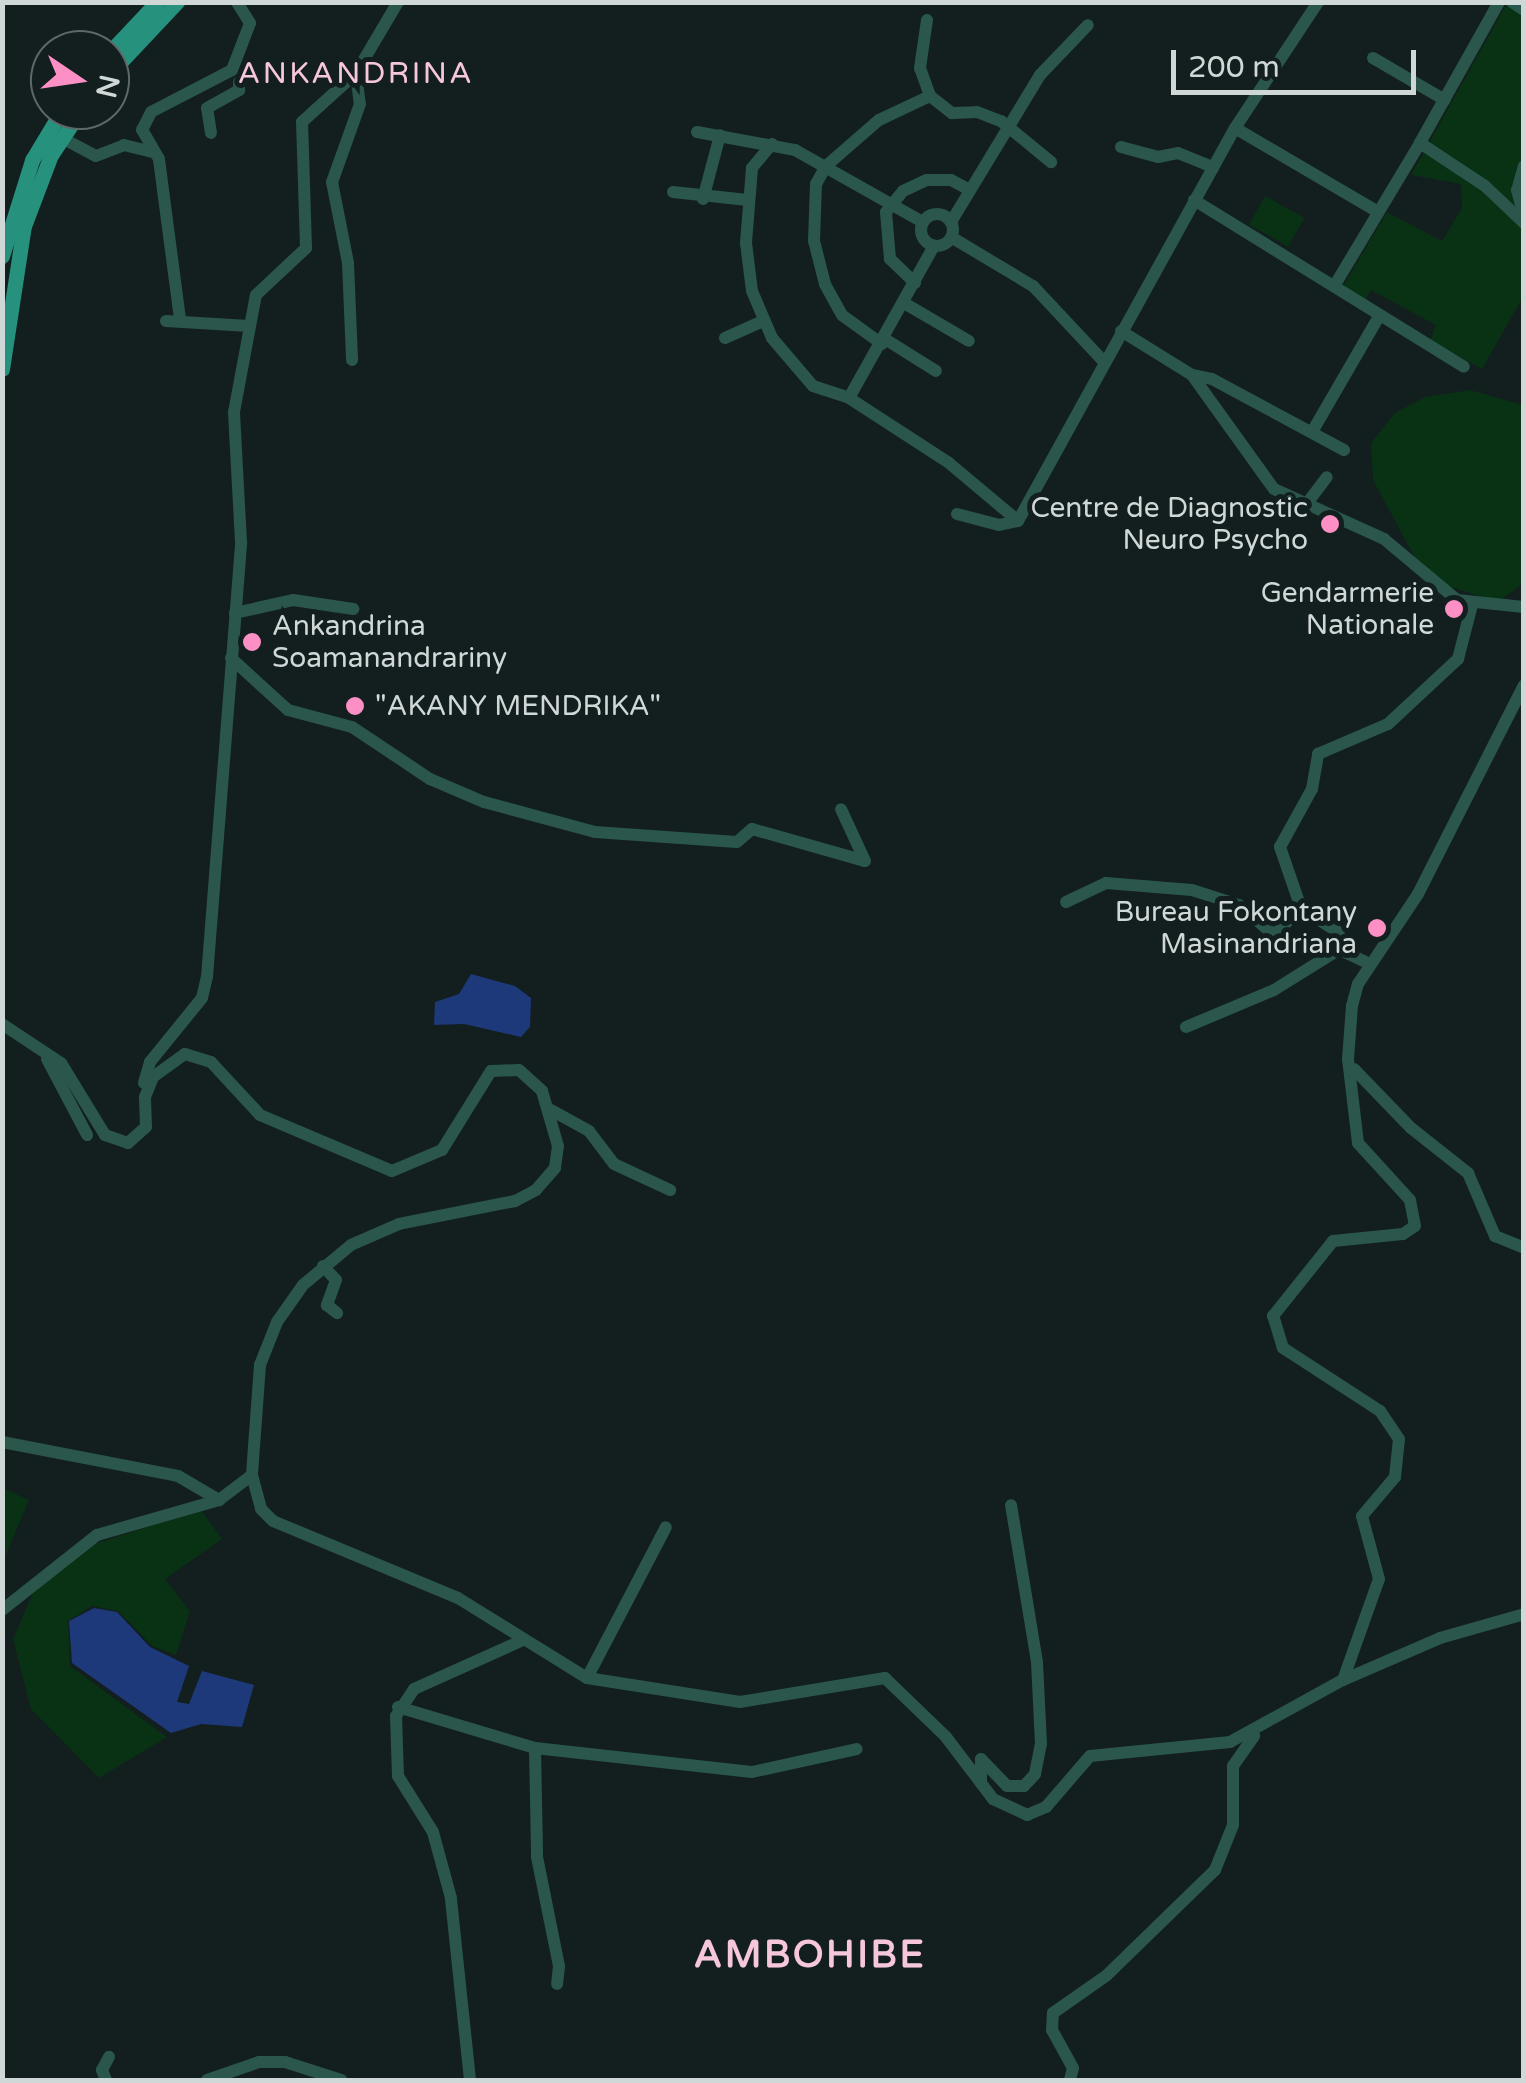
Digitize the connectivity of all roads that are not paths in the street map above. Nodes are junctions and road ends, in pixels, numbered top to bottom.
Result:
1 (157, 2) edge
2 (177, 2) edge
3 (237, 2) edge
4 (398, 2) edge
5 (1318, 2) edge
6 (1499, 2) edge
7 (1512, 2) edge
8 (1524, 10) edge
9 (927, 20) dead end
10 (1088, 25) dead end
11 (130, 31) edge
12 (130, 52) edge
13 (1372, 58) dead end
14 (356, 73) junction
15 (240, 82) dead end
16 (930, 96) junction
17 (1444, 100) junction
18 (1008, 127) junction
19 (1235, 128) junction
20 (50, 130) edge
21 (67, 130) edge
22 (698, 132) dead end
23 (211, 133) dead end
24 (720, 135) junction
25 (62, 138) junction
26 (1420, 143) junction
27 (772, 144) junction
28 (1121, 147) dead end
29 (154, 154) junction
30 (1052, 162) dead end
31 (826, 166) junction
32 (1524, 166) edge
33 (1213, 167) junction
34 (970, 190) junction
35 (673, 192) dead end
36 (703, 199) junction
37 (748, 200) junction
38 (1194, 200) junction
39 (891, 204) junction
40 (1378, 212) junction
41 (1524, 220) edge
42 (923, 222) junction
43 (951, 230) junction
44 (934, 246) junction
45 (2, 256) edge
46 (915, 283) junction
47 (1336, 283) junction
48 (904, 303) junction
49 (1378, 318) junction
50 (763, 322) junction
51 (249, 326) junction
52 (1121, 331) junction
53 (725, 338) dead end
54 (969, 341) dead end
55 (883, 342) junction
56 (352, 360) dead end
57 (1104, 363) junction
58 (1464, 366) dead end
59 (2, 369) edge
60 (936, 370) dead end
61 (1192, 375) junction
62 (849, 398) junction
63 (1312, 432) junction
64 (1344, 450) dead end
65 (1327, 477) dead end
66 (1305, 506) junction
67 (957, 514) dead end
68 (1018, 521) junction
69 (1472, 604) junction
70 (1520, 604) edge
71 (353, 608) dead end
72 (235, 613) junction
73 (231, 658) junction
74 (1524, 685) edge
75 (841, 809) dead end
76 (1066, 902) dead end
77 (1301, 908) junction
78 (1342, 947) junction
79 (1370, 964) junction
80 (2, 1024) edge
81 (1186, 1027) dead end
82 (41, 1048) junction
83 (1354, 1069) junction
84 (146, 1090) junction
85 (552, 1110) junction
86 (87, 1135) dead end
87 (670, 1190) dead end
88 (1524, 1248) edge
89 (323, 1266) junction
90 (337, 1313) dead end
91 (2, 1442) edge
92 (252, 1475) junction
93 (218, 1500) junction
94 (1012, 1505) dead end
95 (666, 1527) dead end
96 (2, 1610) edge
97 (1524, 1614) edge
98 (522, 1640) junction
99 (587, 1678) junction
100 (1343, 1680) junction
101 (398, 1707) junction
102 (1259, 1729) junction
103 (535, 1748) junction
104 (857, 1749) dead end
105 (981, 1786) junction
106 (557, 1984) dead end
107 (109, 2057) dead end
108 (106, 2080) edge
109 (206, 2080) edge
110 (341, 2080) edge
111 (470, 2080) edge
112 (1070, 2080) edge

1 - 11 main road
2 - 12 main road
3 - 29 street
4 - 14 street
5 - 19 street
6 - 17 street
7 - 8 street
9 - 16 street
10 - 18 street
13 - 17 street
14 - 51 street
14 - 56 street
15 - 23 street
16 - 18 street
16 - 31 street
17 - 26 street
18 - 30 street
18 - 34 street
19 - 33 street
19 - 40 street
20 - 45 main road
21 - 25 main road
22 - 24 street
24 - 27 street
24 - 36 street
25 - 29 street
25 - 59 main road
26 - 40 street
26 - 41 street
27 - 31 street
27 - 37 street
28 - 33 street
29 - 51 street
31 - 39 street
31 - 55 street
32 - 41 street
33 - 38 street
34 - 39 street
34 - 43 street
35 - 36 street
36 - 37 street
37 - 50 street
38 - 47 street
38 - 52 street
39 - 42 street
39 - 46 street
40 - 47 street
42 - 43 street
42 - 44 street
43 - 44 street
43 - 57 street
44 - 46 street
46 - 48 street
47 - 49 street
48 - 54 street
48 - 55 street
49 - 58 street
49 - 63 street
50 - 53 street
50 - 62 street
51 - 72 street
52 - 57 street
52 - 61 street
55 - 60 street
55 - 62 street
57 - 68 street
61 - 63 street
61 - 66 street
62 - 68 street
63 - 64 street
65 - 66 street
66 - 69 street
67 - 68 street
69 - 70 street
69 - 77 street
71 - 72 street
72 - 73 street
73 - 75 street
73 - 84 street
74 - 79 street
76 - 77 street
77 - 78 street
78 - 79 street
78 - 81 street
79 - 83 street
80 - 82 street
82 - 84 street
82 - 86 street
83 - 88 street
83 - 100 street
84 - 85 street
85 - 87 street
85 - 89 street
89 - 90 street
89 - 92 street
91 - 93 street
92 - 93 street
92 - 98 street
93 - 96 street
94 - 105 street
95 - 99 street
97 - 100 street
98 - 99 street
98 - 101 street
99 - 105 street
100 - 102 street
101 - 103 street
101 - 111 street
102 - 105 street
102 - 112 street
103 - 104 street
103 - 106 street
107 - 108 street
109 - 110 street

